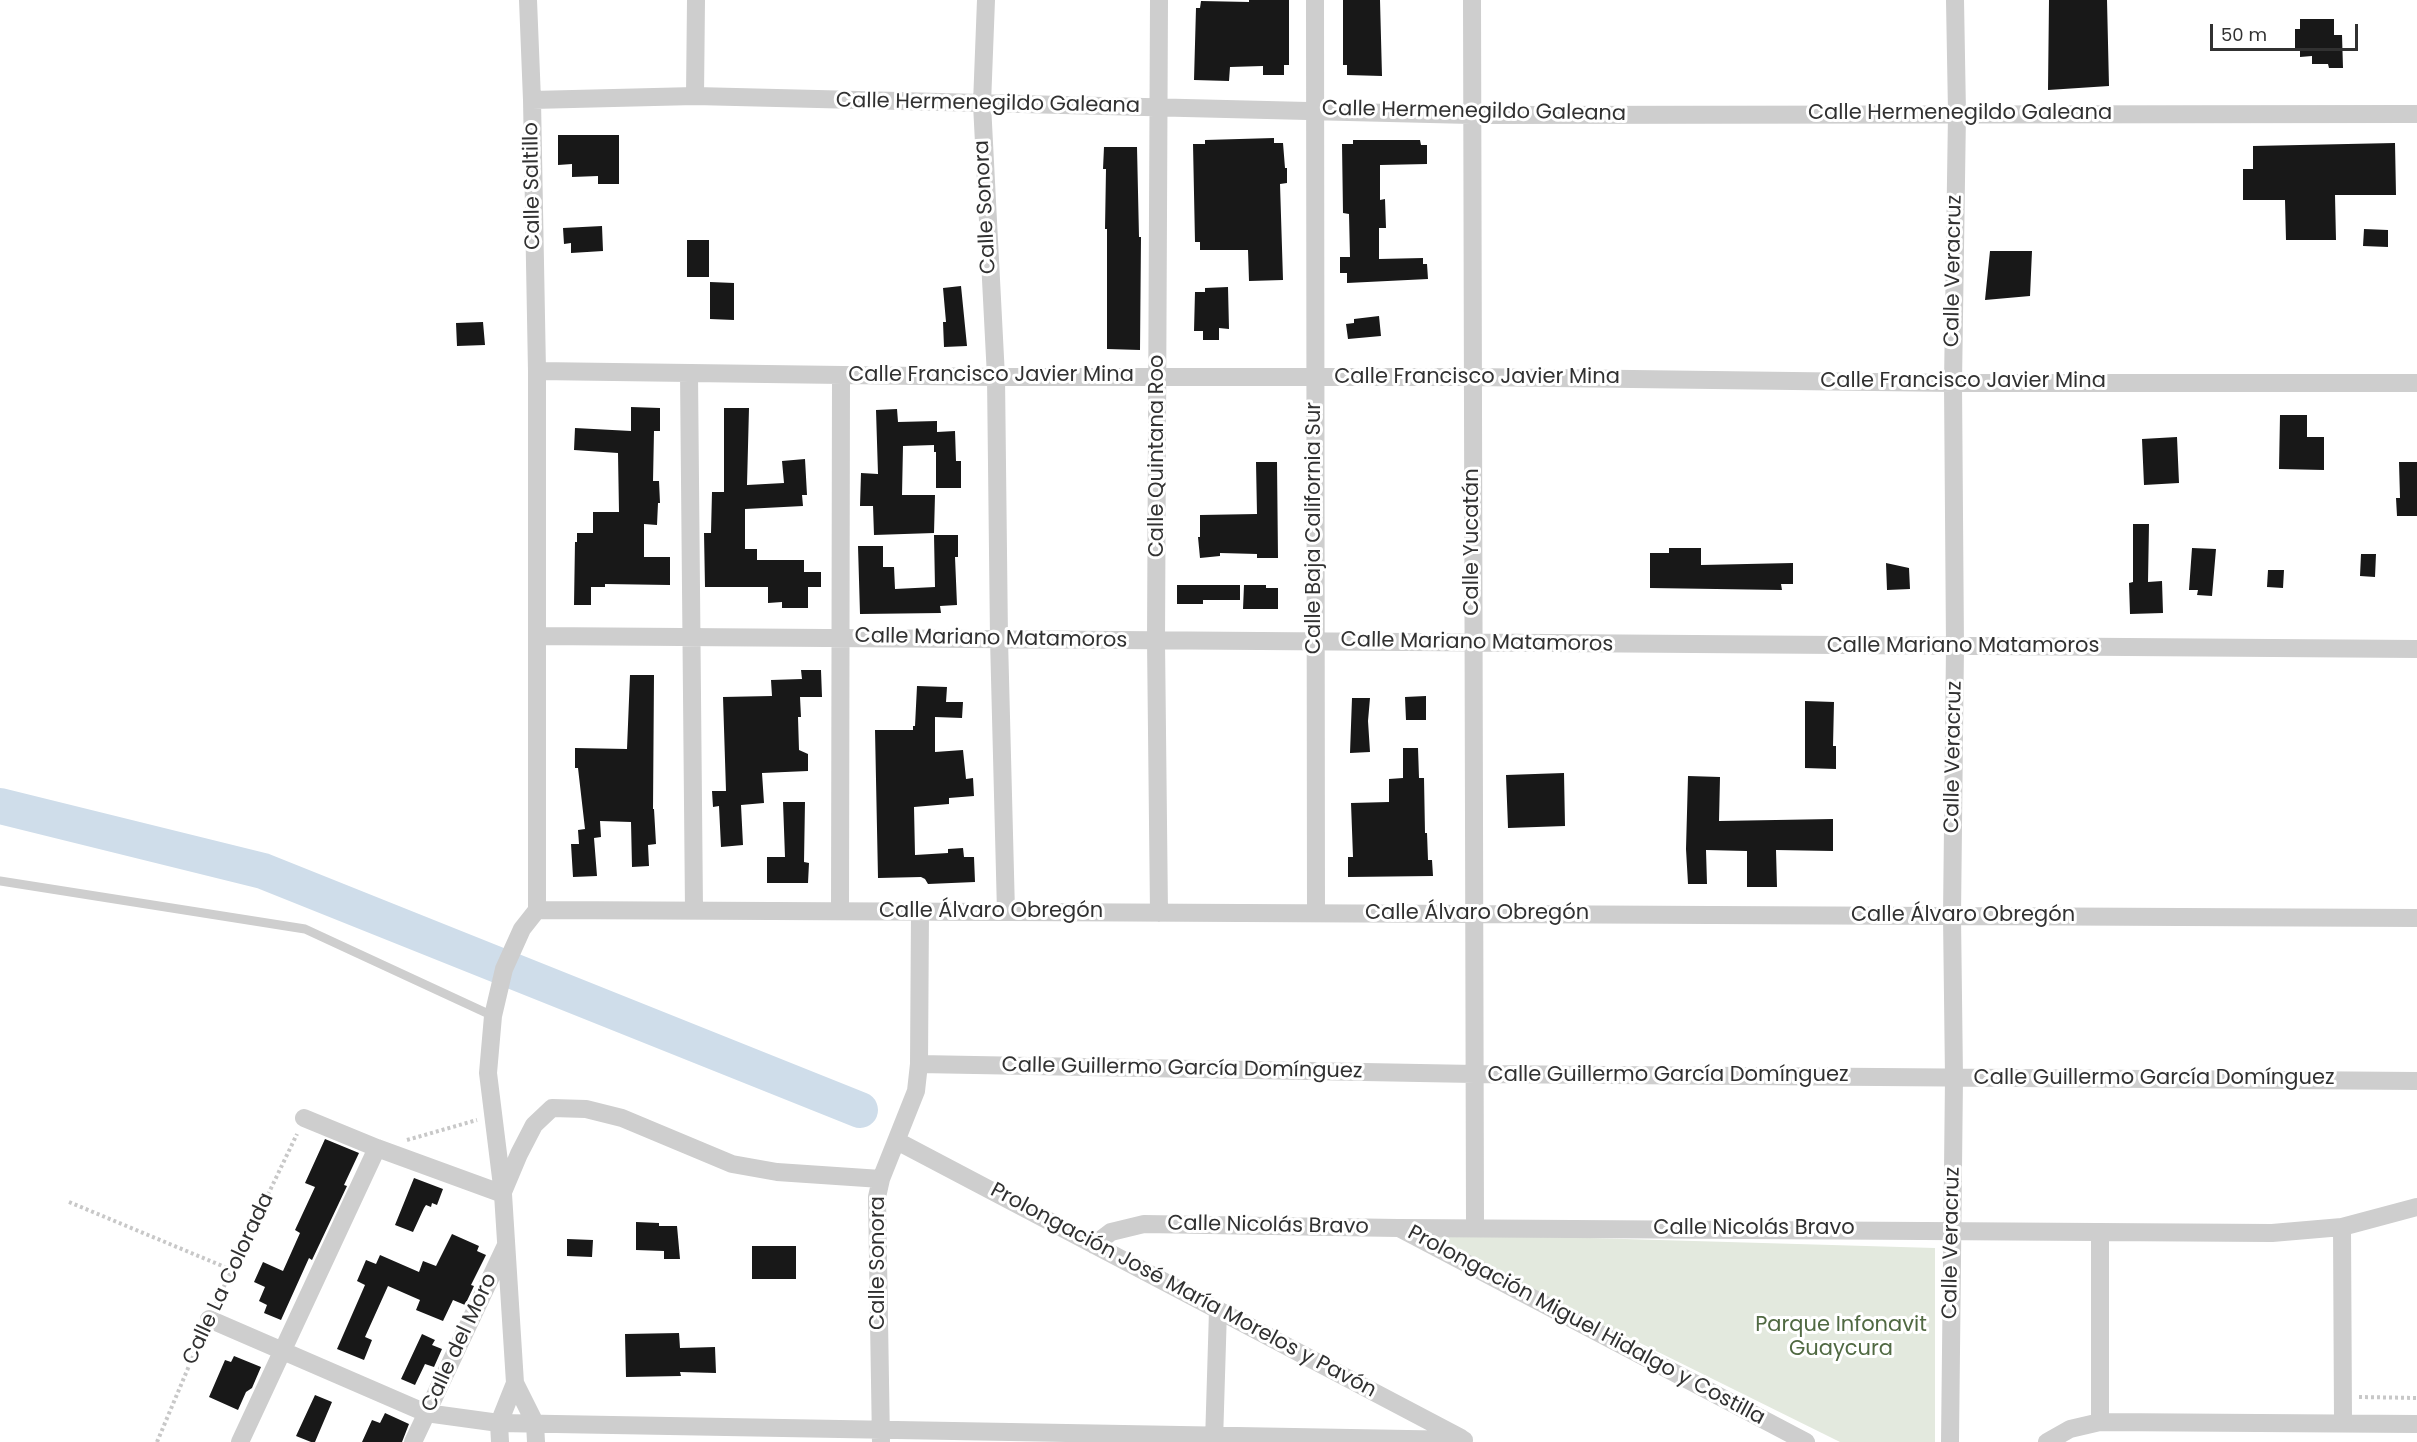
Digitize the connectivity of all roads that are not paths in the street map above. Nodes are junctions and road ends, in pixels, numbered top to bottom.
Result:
1 (528, 0) edge
2 (696, 0) edge
3 (986, 0) edge
4 (1159, 0) edge
5 (1316, 0) edge
6 (1472, 0) edge
7 (1955, 0) edge
8 (695, 96) junction
9 (532, 100) junction
10 (981, 104) junction
11 (1160, 108) junction
12 (1315, 109) junction
13 (1957, 113) junction
14 (2417, 114) edge
15 (1472, 115) junction
16 (537, 371) junction
17 (689, 373) junction
18 (841, 375) junction
19 (1158, 376) junction
20 (996, 377) junction
21 (1472, 377) junction
22 (1315, 378) junction
23 (1953, 382) junction
24 (2417, 383) edge
25 (537, 636) junction
26 (691, 637) junction
27 (841, 638) junction
28 (999, 639) junction
29 (1156, 641) junction
30 (1316, 641) junction
31 (1473, 643) junction
32 (1955, 647) junction
33 (2417, 649) edge
34 (0, 881) edge
35 (537, 910) junction
36 (694, 910) junction
37 (840, 911) junction
38 (920, 912) junction
39 (1006, 912) junction
40 (1159, 912) junction
41 (1316, 913) junction
42 (1474, 914) junction
43 (1952, 916) junction
44 (2417, 918) edge
45 (493, 1016) junction
46 (920, 1064) junction
47 (1475, 1074) junction
48 (1954, 1078) junction
49 (2417, 1081) edge
50 (304, 1118) road end
51 (897, 1141) junction
52 (377, 1148) junction
53 (881, 1179) junction
54 (503, 1194) junction
55 (2417, 1207) edge
56 (2342, 1227) junction
57 (1398, 1228) junction
58 (1475, 1228) junction
59 (1952, 1230) junction
60 (2100, 1232) junction
61 (507, 1244) junction
62 (1094, 1245) junction
63 (1218, 1310) junction
64 (209, 1318) road end
65 (282, 1350) junction
66 (515, 1383) junction
67 (426, 1413) junction
68 (2100, 1422) junction
69 (2343, 1422) junction
70 (499, 1423) junction
71 (535, 1423) junction
72 (2417, 1424) edge
73 (881, 1436) edge
74 (1214, 1439) edge
75 (1466, 1441) edge
76 (240, 1442) edge
77 (413, 1442) edge
78 (500, 1442) edge
79 (536, 1442) edge
80 (1806, 1442) edge
81 (1950, 1442) edge
82 (2047, 1442) edge

1 - 9 street, Calle Saltillo
2 - 8 street
3 - 10 street, Calle Sonora
4 - 11 street, Calle Quintana Roo
5 - 12 street, Calle Baja California Sur
6 - 15 street, Calle Yucatán
7 - 13 street, Calle Veracruz
8 - 9 street, Calle Hermenegildo Galeana
8 - 10 street, Calle Hermenegildo Galeana
9 - 16 street, Calle Saltillo
10 - 11 street, Calle Hermenegildo Galeana
10 - 20 street, Calle Sonora
11 - 12 street, Calle Hermenegildo Galeana
11 - 19 street, Calle Quintana Roo
12 - 15 street, Calle Hermenegildo Galeana
12 - 22 street, Calle Baja California Sur
13 - 14 street, Calle Hermenegildo Galeana
13 - 15 street, Calle Hermenegildo Galeana
13 - 23 street, Calle Veracruz
15 - 21 street, Calle Yucatán
16 - 17 street, Calle Francisco Javier Mina
16 - 25 street, Calle Saltillo
17 - 18 street, Calle Francisco Javier Mina
17 - 26 street
18 - 20 street, Calle Francisco Javier Mina
18 - 27 street
19 - 20 street, Calle Francisco Javier Mina
19 - 22 street, Calle Francisco Javier Mina
19 - 29 street, Calle Quintana Roo
20 - 28 street, Calle Sonora
21 - 22 street, Calle Francisco Javier Mina
21 - 23 street, Calle Francisco Javier Mina
21 - 31 street, Calle Yucatán
22 - 30 street, Calle Baja California Sur
23 - 24 street, Calle Francisco Javier Mina
23 - 32 street, Calle Veracruz
25 - 26 street, Calle Mariano Matamoros
25 - 35 street, Calle Saltillo
26 - 27 street, Calle Mariano Matamoros
26 - 36 street
27 - 28 street, Calle Mariano Matamoros
27 - 37 street
28 - 29 street, Calle Mariano Matamoros
28 - 39 street, Calle Sonora
29 - 30 street, Calle Mariano Matamoros
29 - 40 street, Calle Quintana Roo
30 - 31 street, Calle Mariano Matamoros
30 - 41 street, Calle Baja California Sur
31 - 32 street, Calle Mariano Matamoros
31 - 42 street, Calle Yucatán
32 - 33 street, Calle Mariano Matamoros
32 - 43 street, Calle Veracruz
34 - 45 lane
35 - 36 street, Calle Álvaro Obregón
35 - 45 street
36 - 37 street, Calle Álvaro Obregón
37 - 38 street, Calle Álvaro Obregón
38 - 39 street, Calle Álvaro Obregón
38 - 46 street, Calle Sonora
39 - 40 street, Calle Álvaro Obregón
40 - 41 street, Calle Álvaro Obregón
41 - 42 street, Calle Álvaro Obregón
42 - 43 street, Calle Álvaro Obregón
42 - 47 street, Calle Yucatán
43 - 44 street, Calle Álvaro Obregón
43 - 48 street, Calle Veracruz
45 - 54 street
46 - 47 street, Calle Guillermo García Domínguez
46 - 51 street, Calle Sonora
47 - 48 street, Calle Guillermo García Domínguez
47 - 58 street, Calle Yucatán
48 - 49 street, Calle Guillermo García Domínguez
48 - 59 street, Calle Veracruz
50 - 52 street
51 - 53 street, Calle Sonora
51 - 62 street, Prolongación José María Morelos y Pavón
52 - 54 street
52 - 65 street
53 - 54 street
53 - 73 street, Calle Sonora
54 - 61 street
55 - 56 street, Calle Nicolás Bravo
56 - 60 street, Calle Nicolás Bravo
56 - 69 street
57 - 58 street, Calle Nicolás Bravo
57 - 62 street, Calle Nicolás Bravo
57 - 80 street, Prolongación Miguel Hidalgo y Costilla
58 - 59 street, Calle Nicolás Bravo
59 - 60 street, Calle Nicolás Bravo
59 - 81 street, Calle Veracruz
60 - 68 street
61 - 66 street
61 - 67 street, Calle del Moro
62 - 63 street, Prolongación José María Morelos y Pavón
63 - 74 street
63 - 75 street, Prolongación José María Morelos y Pavón
64 - 65 street
65 - 67 street
65 - 76 street
66 - 70 street
66 - 71 street
67 - 70 street
67 - 77 street, Calle del Moro
68 - 69 street
68 - 82 street
69 - 72 street
70 - 71 street
70 - 78 street
71 - 73 street
71 - 79 street
73 - 74 street
74 - 75 street

